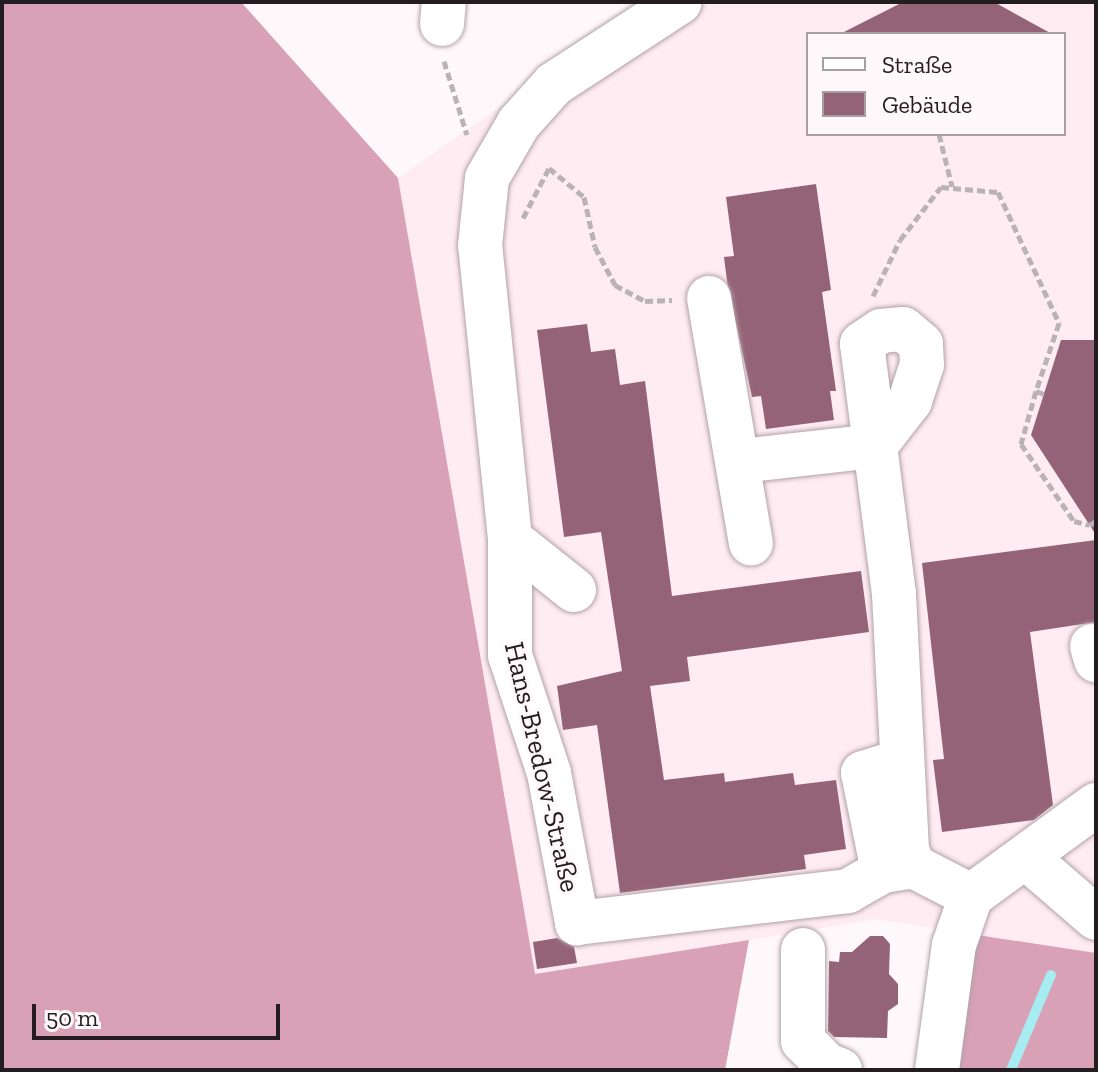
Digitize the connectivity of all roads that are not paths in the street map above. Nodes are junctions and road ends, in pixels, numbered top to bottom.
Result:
1 (680, 2) edge
2 (709, 298) dead end
3 (741, 461) junction
4 (510, 539) junction
5 (751, 543) dead end
6 (574, 590) dead end
7 (1096, 805) edge
8 (1028, 859) junction
9 (898, 868) junction
10 (971, 896) junction
11 (1096, 918) edge
12 (803, 950) dead end
13 (840, 1070) edge
14 (937, 1070) edge

1 - 4 street, Hans-Bredow-Straße
2 - 3 street
3 - 5 street
3 - 9 street
4 - 6 street
4 - 9 street, Hans-Bredow-Straße
7 - 8 street
8 - 10 street
8 - 11 street
9 - 10 street
10 - 14 street
12 - 13 street

